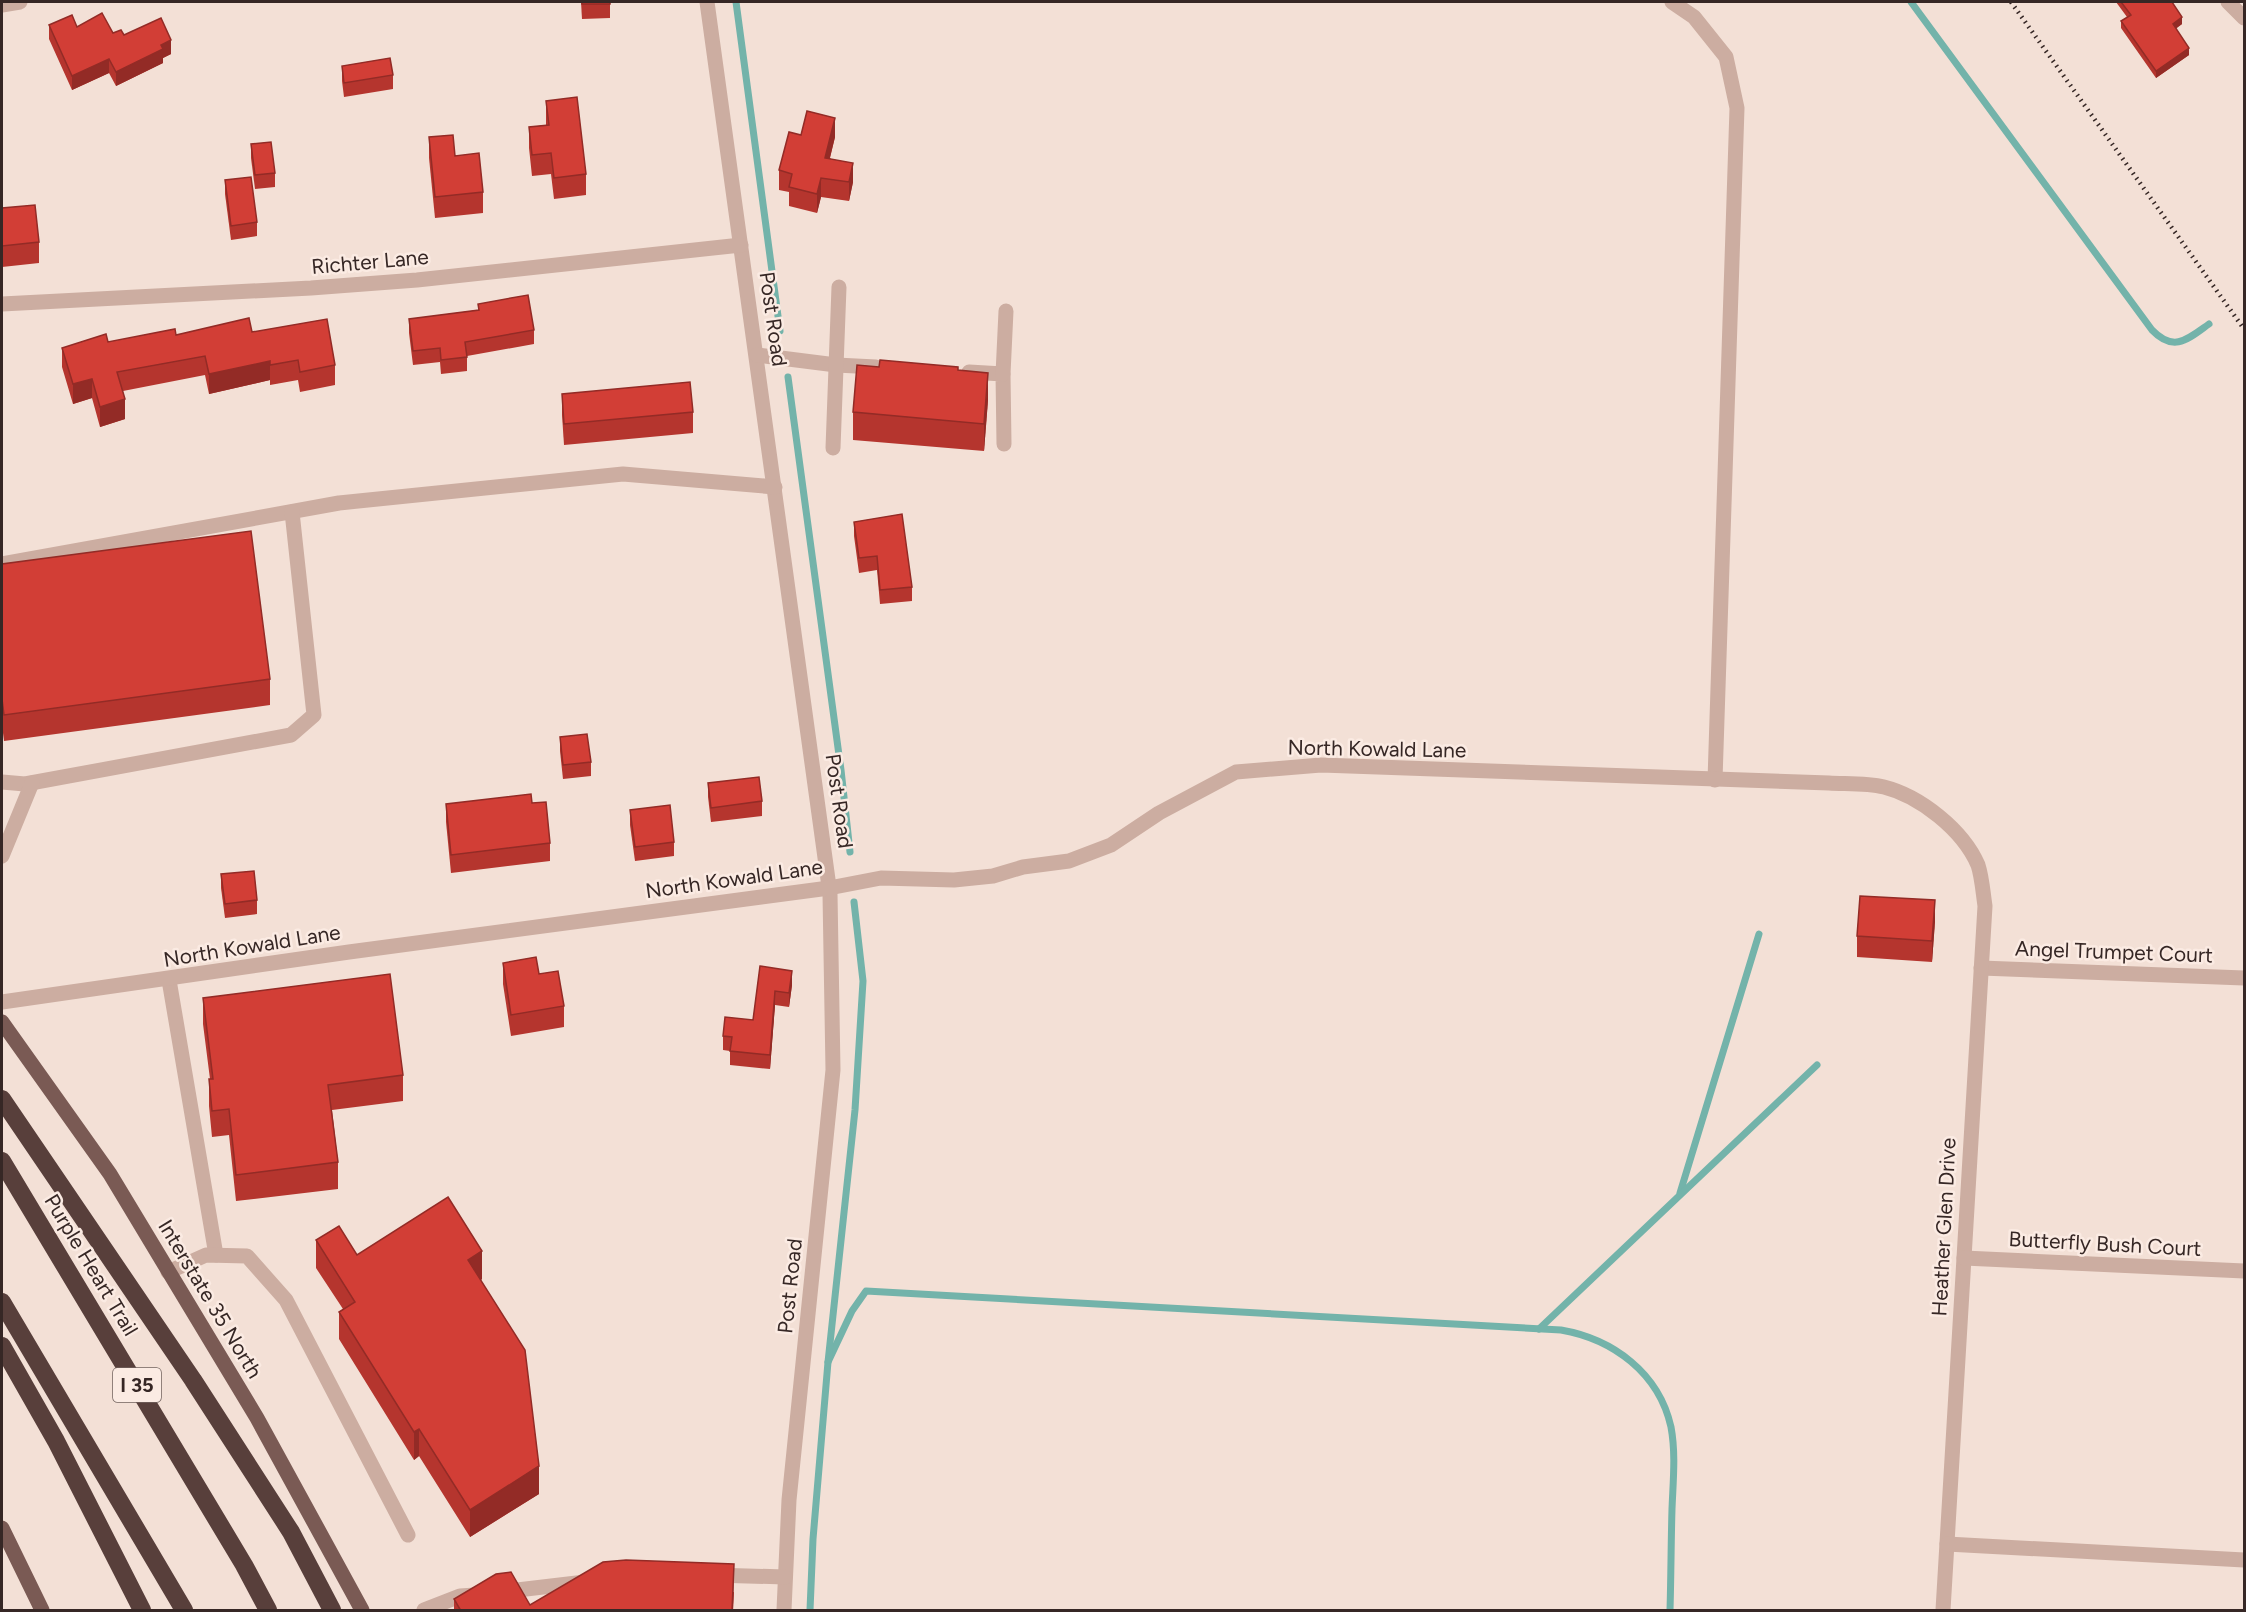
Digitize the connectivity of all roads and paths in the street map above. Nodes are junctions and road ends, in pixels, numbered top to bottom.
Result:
1 (20, 2) edge
2 (707, 2) edge
3 (1672, 2) edge
4 (2228, 2) edge
5 (2, 5) edge
6 (2244, 18) edge
7 (741, 245) junction
8 (839, 287) dead end
9 (2, 304) edge
10 (1006, 312) dead end
11 (757, 355) junction
12 (836, 365) junction
13 (896, 368) edge
14 (956, 371) edge
15 (1003, 374) junction
16 (1004, 444) dead end
17 (833, 448) dead end
18 (775, 487) junction
19 (292, 512) junction
20 (2, 564) edge
21 (1715, 780) junction
22 (2, 782) edge
23 (32, 783) junction
24 (1970, 849) joint
25 (2, 856) edge
26 (829, 888) junction
27 (1981, 968) junction
28 (2244, 978) edge
29 (169, 980) junction
30 (2, 1002) edge
31 (2, 1022) edge
32 (2, 1099) edge
33 (2, 1161) edge
34 (216, 1255) junction
35 (1964, 1258) junction
36 (2244, 1271) edge
37 (168, 1272) junction
38 (2, 1302) edge
39 (2, 1346) edge
40 (2, 1528) edge
41 (408, 1535) dead end
42 (1947, 1544) junction
43 (8, 1556) edge
44 (2244, 1560) edge
45 (692, 1575) edge
46 (785, 1577) junction
47 (599, 1580) edge
48 (42, 1611) edge
49 (142, 1611) edge
50 (184, 1611) edge
51 (268, 1611) edge
52 (332, 1611) edge
53 (362, 1611) edge
54 (424, 1611) edge
55 (784, 1611) edge
56 (1943, 1611) edge

1 - 5 street
2 - 7 street, Post Road
3 - 21 street
4 - 6 street
7 - 9 street, Richter Lane
7 - 11 street, Post Road
8 - 12 street
10 - 15 street
11 - 12 street
11 - 18 street, Post Road
12 - 13 street
12 - 17 street
14 - 15 street
15 - 16 street
18 - 19 street
18 - 26 street, Post Road
19 - 20 street
19 - 23 street
21 - 24 street, North Kowald Lane
21 - 26 street, North Kowald Lane
22 - 23 street
23 - 25 street
24 - 27 street, Heather Glen Drive
26 - 29 street, North Kowald Lane
26 - 46 street, Post Road
27 - 28 street, Angel Trumpet Court
27 - 35 street, Heather Glen Drive
29 - 30 street, North Kowald Lane
29 - 34 street
31 - 37 main road, Interstate 35 North
32 - 52 highway
33 - 51 highway, Purple Heart Trail / I 35
34 - 37 street
34 - 41 street
35 - 36 street, Butterfly Bush Court
35 - 42 street, Heather Glen Drive
37 - 53 main road, Interstate 35 North
38 - 50 highway
39 - 49 highway
40 - 43 main road
42 - 44 street
42 - 56 street, Heather Glen Drive
43 - 48 main road
45 - 46 street
46 - 55 street, Post Road
47 - 54 street

